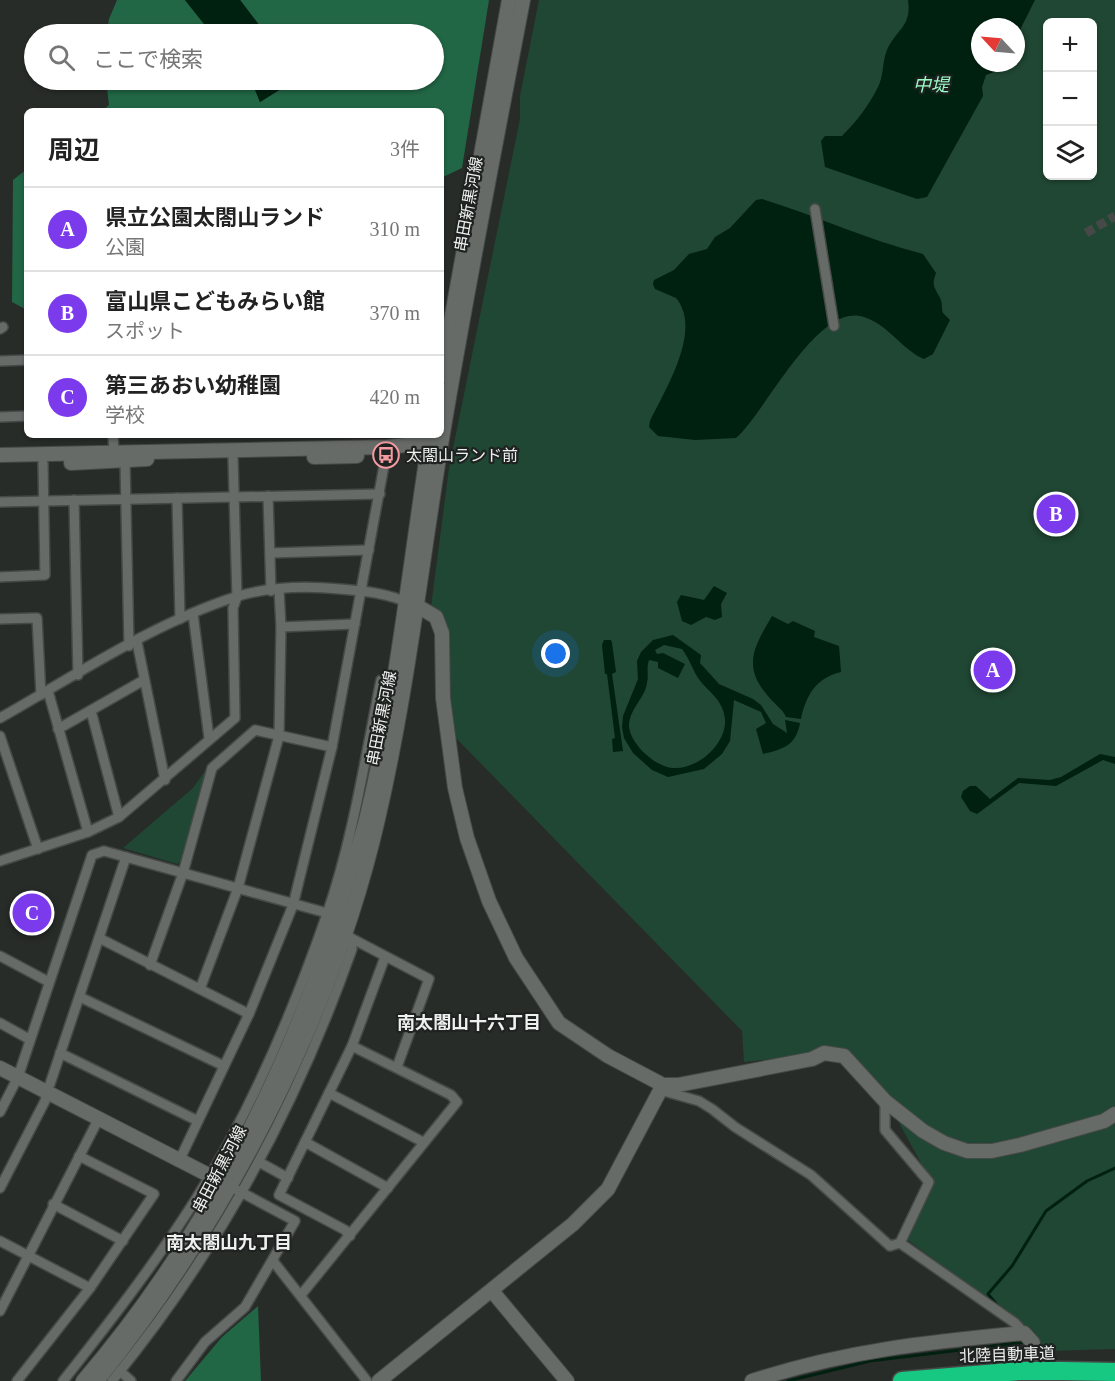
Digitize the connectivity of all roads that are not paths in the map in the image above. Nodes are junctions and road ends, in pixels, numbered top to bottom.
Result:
1 (509, 0) edge
2 (523, 0) edge
3 (814, 209) dead end
4 (834, 326) dead end
5 (444, 359) edge
6 (24, 360) edge
7 (0, 361) edge
8 (444, 394) edge
9 (24, 416) edge
10 (0, 417) edge
11 (112, 438) edge
12 (434, 444) edge
13 (114, 452) junction
14 (266, 453) junction
15 (0, 455) edge
16 (386, 455) junction
17 (233, 458) junction
18 (125, 462) junction
19 (42, 463) junction
20 (0, 464) edge
21 (380, 494) junction
22 (234, 496) junction
23 (268, 496) junction
24 (126, 498) junction
25 (177, 498) junction
26 (74, 500) junction
27 (45, 501) junction
28 (0, 502) edge
29 (369, 550) junction
30 (270, 553) junction
31 (0, 577) edge
32 (362, 590) junction
33 (275, 591) junction
34 (237, 597) junction
35 (404, 601) junction
36 (418, 607) junction
37 (194, 614) junction
38 (0, 619) edge
39 (180, 619) junction
40 (355, 624) junction
41 (281, 627) junction
42 (133, 644) junction
43 (78, 675) junction
44 (144, 680) junction
45 (381, 680) dead end
46 (44, 693) junction
47 (91, 711) junction
48 (0, 718) edge
49 (58, 729) junction
50 (0, 736) edge
51 (279, 736) junction
52 (209, 738) junction
53 (332, 747) junction
54 (165, 780) junction
55 (119, 817) junction
56 (88, 832) junction
57 (38, 849) junction
58 (126, 857) junction
59 (0, 861) edge
60 (183, 873) junction
61 (238, 888) junction
62 (293, 905) junction
63 (327, 913) junction
64 (348, 936) junction
65 (99, 938) junction
66 (0, 956) edge
67 (385, 957) junction
68 (150, 965) junction
69 (49, 982) junction
70 (200, 989) junction
71 (81, 997) junction
72 (249, 1014) junction
73 (0, 1023) edge
74 (29, 1039) junction
75 (352, 1046) junction
76 (60, 1053) junction
77 (224, 1066) junction
78 (397, 1067) junction
79 (0, 1068) edge
80 (18, 1077) junction
81 (49, 1088) junction
82 (662, 1088) junction
83 (329, 1093) junction
84 (885, 1101) junction
85 (0, 1112) edge
86 (1115, 1114) edge
87 (99, 1118) junction
88 (198, 1121) junction
89 (305, 1142) junction
90 (423, 1142) junction
91 (79, 1156) junction
92 (180, 1159) junction
93 (259, 1162) junction
94 (288, 1178) junction
95 (226, 1184) junction
96 (0, 1188) edge
97 (388, 1188) junction
98 (54, 1204) junction
99 (350, 1236) junction
100 (0, 1241) edge
101 (123, 1241) junction
102 (900, 1243) junction
103 (29, 1255) junction
104 (273, 1261) junction
105 (90, 1288) junction
106 (492, 1291) junction
107 (301, 1295) junction
108 (0, 1311) edge
109 (1024, 1334) junction
110 (120, 1371) junction
111 (1115, 1372) edge
112 (1026, 1376) edge
113 (17, 1381) edge
114 (63, 1381) edge
115 (83, 1381) edge
116 (97, 1381) edge
117 (112, 1381) edge
118 (131, 1381) edge
119 (176, 1381) edge
120 (367, 1381) edge
121 (379, 1381) edge
122 (567, 1381) edge
123 (752, 1381) edge
124 (902, 1381) edge

1 - 5 street, 串田新黒河線
2 - 8 street, 串田新黒河線
3 - 4 street
6 - 7 street
9 - 10 street
11 - 13 street
12 - 14 street
12 - 16 street
12 - 35 street, 串田新黒河線
12 - 36 street, 串田新黒河線
13 - 14 street
13 - 15 street
14 - 16 street
14 - 17 street
16 - 21 street
17 - 18 street
17 - 22 street
18 - 19 street
18 - 24 street
19 - 20 street
19 - 27 street
21 - 23 street
21 - 29 street
22 - 23 street
22 - 25 street
22 - 34 street
23 - 30 street
24 - 25 street
24 - 26 street
24 - 42 street
25 - 39 street
26 - 27 street
26 - 43 street
27 - 28 street
27 - 31 street
29 - 30 street
29 - 32 street
30 - 33 street
32 - 33 street
32 - 35 street
32 - 40 street
33 - 34 street
33 - 41 street
34 - 37 street
34 - 52 street
35 - 36 street
35 - 95 street, 串田新黒河線
36 - 64 street, 串田新黒河線
36 - 82 street
37 - 39 street
37 - 52 street
38 - 46 street
39 - 42 street
40 - 41 street
40 - 53 street
41 - 51 street
42 - 43 street
42 - 44 street
43 - 46 street
44 - 47 street
44 - 54 street
45 - 63 street
46 - 48 street
46 - 49 street
47 - 49 street
47 - 55 street
49 - 56 street
50 - 57 street
51 - 53 street
51 - 60 street
51 - 61 street
52 - 54 street
53 - 62 street
54 - 55 street
55 - 56 street
56 - 57 street
57 - 59 street
58 - 60 street
58 - 65 street
58 - 69 street
60 - 61 street
60 - 68 street
61 - 62 street
61 - 70 street
62 - 63 street
62 - 72 street
63 - 95 street
64 - 67 street
64 - 93 street
64 - 95 street, 串田新黒河線
65 - 68 street
65 - 71 street
66 - 69 street
67 - 75 street
67 - 78 street
68 - 70 street
69 - 74 street
70 - 72 street
71 - 76 street
71 - 77 street
72 - 77 street
73 - 74 street
74 - 80 street
75 - 78 street
75 - 83 street
76 - 81 street
76 - 88 street
77 - 88 street
78 - 90 street
79 - 80 street
80 - 81 street
80 - 85 street
81 - 87 street
81 - 96 street
82 - 84 street
82 - 102 street
82 - 106 street
83 - 89 street
83 - 90 street
84 - 86 street
84 - 102 street
87 - 91 street
87 - 92 street
88 - 92 street
89 - 94 street
89 - 97 street
90 - 97 street
91 - 98 street
91 - 101 street
92 - 95 street
93 - 94 street
93 - 95 street
94 - 99 street
95 - 104 street
95 - 110 street
95 - 114 street
95 - 115 street, 串田新黒河線
95 - 116 street, 串田新黒河線
97 - 99 street
98 - 101 street
98 - 103 street
99 - 107 street
100 - 103 street
101 - 105 street
102 - 109 street
103 - 105 street
103 - 108 street
104 - 107 street
104 - 119 street
105 - 113 street
106 - 121 street
106 - 122 street
107 - 120 street
109 - 112 street
109 - 123 street
110 - 117 street
110 - 118 street
111 - 112 highway, 北陸自動車道, bridge
112 - 124 highway, 北陸自動車道

